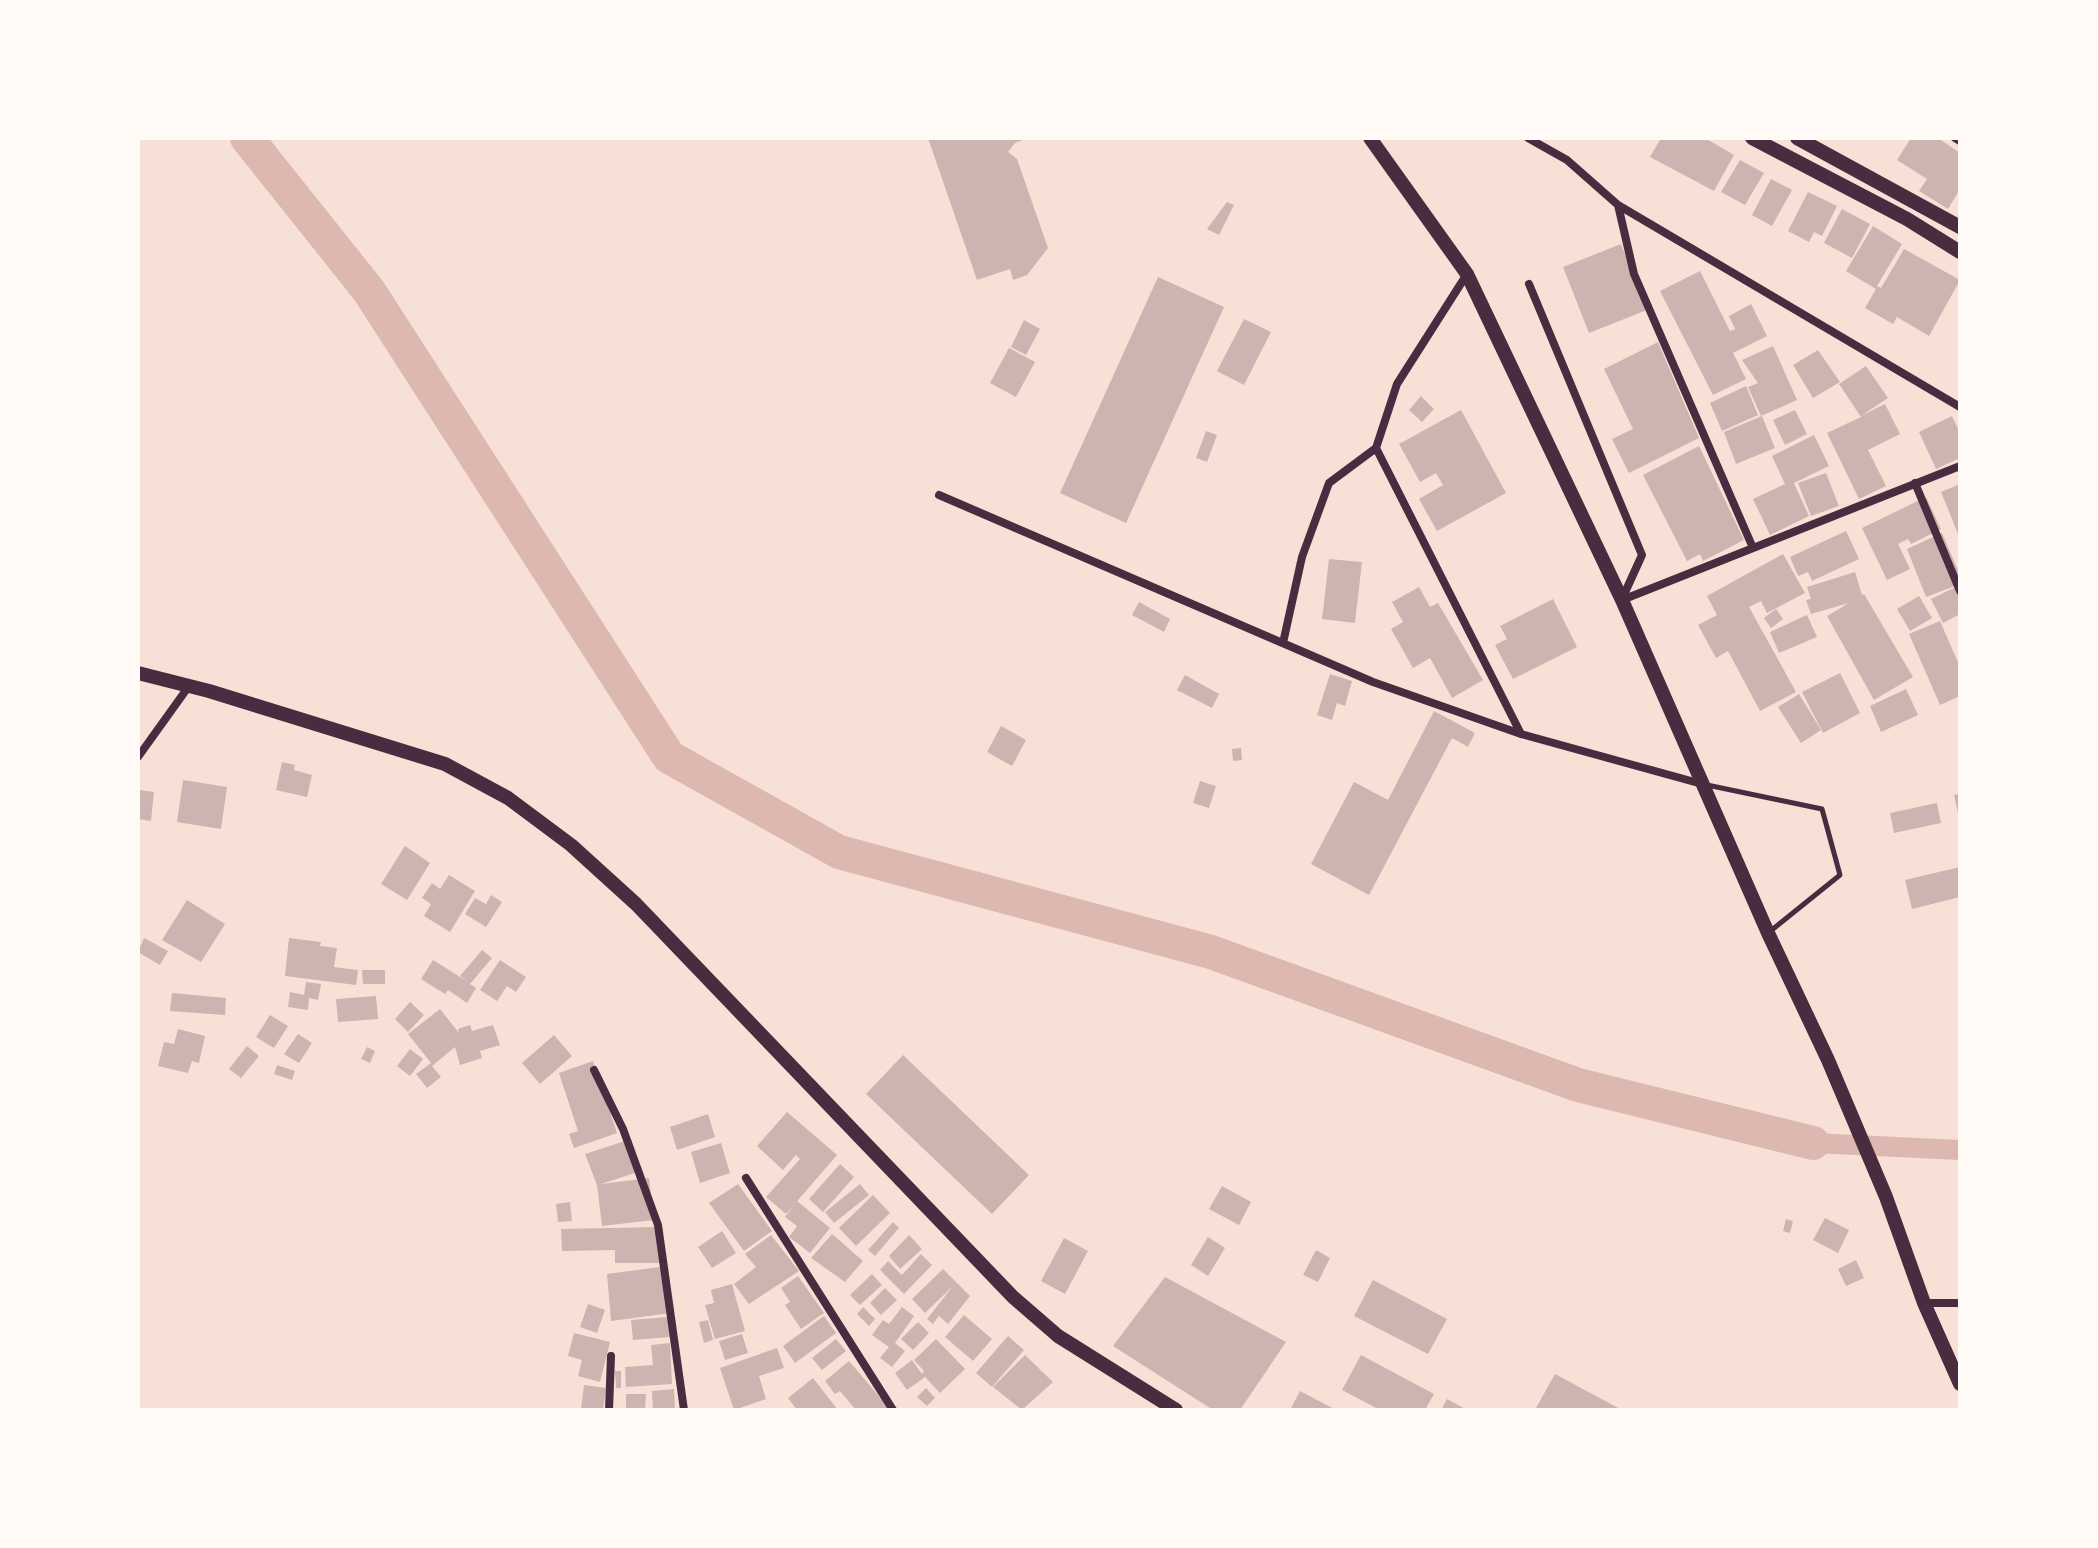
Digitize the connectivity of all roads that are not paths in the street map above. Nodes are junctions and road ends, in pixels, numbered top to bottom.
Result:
1 (1370, 138) edge
2 (1528, 138) edge
3 (1752, 138) edge
4 (1797, 138) edge
5 (1618, 205) junction
6 (1960, 227) edge
7 (1960, 252) edge
8 (1467, 274) junction
9 (1529, 284) dead end
10 (1960, 407) edge
11 (1376, 448) junction
12 (1960, 466) edge
13 (1915, 483) junction
14 (939, 495) dead end
15 (1753, 548) junction
16 (1960, 591) edge
17 (1622, 600) junction
18 (1283, 643) junction
19 (138, 673) edge
20 (189, 685) junction
21 (1521, 734) junction
22 (142, 747) edge
23 (138, 757) edge
24 (1702, 784) junction
25 (1768, 933) junction
26 (594, 1070) dead end
27 (746, 1178) dead end
28 (1924, 1303) junction
29 (1960, 1303) edge
30 (611, 1356) dead end
31 (1960, 1384) edge
32 (1171, 1409) edge
33 (609, 1410) edge
34 (684, 1410) edge
35 (893, 1410) edge

1 - 8 main road
2 - 5 street
3 - 7 main road
4 - 6 main road
5 - 10 street
5 - 15 street
8 - 11 street
8 - 17 main road
9 - 17 street
11 - 18 street
11 - 21 street
12 - 13 street
13 - 15 street
13 - 16 street
14 - 18 street
15 - 17 street
17 - 24 main road
18 - 21 street
19 - 20 main road
20 - 22 street
20 - 32 main road
21 - 24 street
22 - 23 street
24 - 25 main road
24 - 25 lane
25 - 28 main road
26 - 34 street
27 - 35 street
28 - 29 street
28 - 31 main road
30 - 33 street

